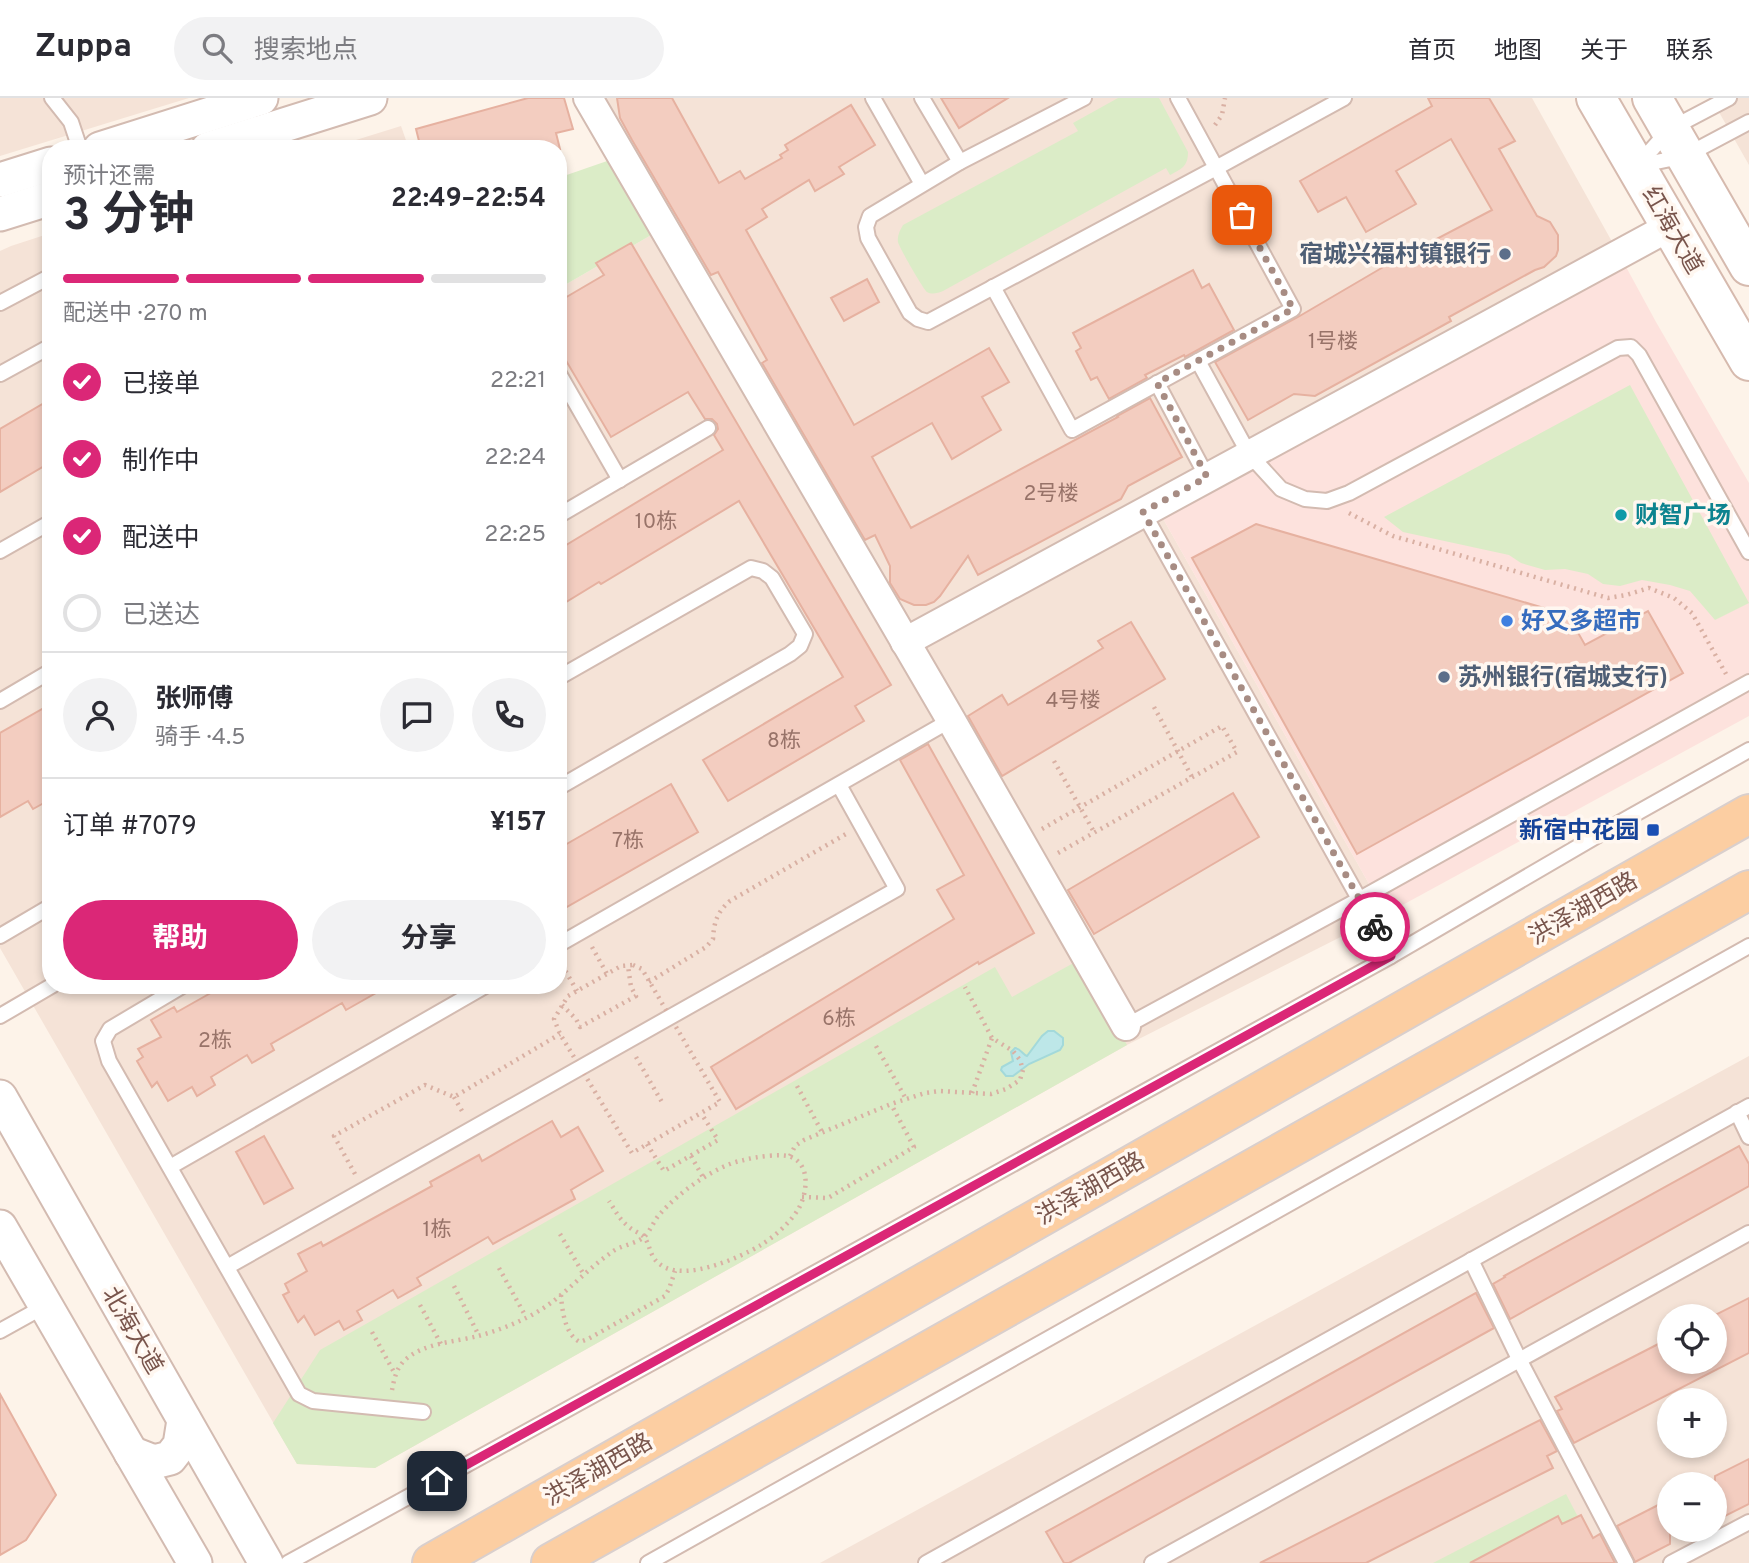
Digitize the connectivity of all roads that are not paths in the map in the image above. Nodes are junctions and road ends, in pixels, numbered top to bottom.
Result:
1 (52, 98) edge
2 (261, 98) edge
3 (370, 98) edge
4 (588, 98) edge
5 (873, 98) edge
6 (922, 98) edge
7 (1084, 98) edge
8 (1178, 98) edge
9 (1344, 98) edge
10 (1596, 98) edge
11 (1729, 98) edge
12 (1749, 122) edge
13 (1669, 128) edge
14 (77, 140) edge
15 (138, 140) edge
16 (237, 140) edge
17 (960, 162) junction
18 (42, 167) edge
19 (1636, 167) junction
20 (1216, 168) junction
21 (0, 180) edge
22 (922, 184) junction
23 (42, 201) edge
24 (0, 214) edge
25 (1671, 226) junction
26 (1749, 266) edge
27 (42, 281) edge
28 (993, 287) junction
29 (0, 303) edge
30 (42, 351) edge
31 (1198, 361) junction
32 (1749, 361) edge
33 (0, 374) edge
34 (1157, 383) junction
35 (567, 389) edge
36 (708, 428) dead end
37 (1249, 454) junction
38 (1207, 477) junction
39 (620, 480) junction
40 (567, 511) edge
41 (1143, 512) junction
42 (42, 527) edge
43 (0, 551) edge
44 (1749, 552) edge
45 (905, 642) junction
46 (567, 673) edge
47 (42, 676) edge
48 (1749, 682) edge
49 (0, 701) edge
50 (951, 720) junction
51 (1749, 750) edge
52 (567, 783) edge
53 (839, 785) junction
54 (1749, 814) edge
55 (1749, 890) edge
56 (1360, 899) junction
57 (42, 911) edge
58 (0, 936) edge
59 (567, 940) edge
60 (1749, 946) edge
61 (1391, 956) junction
62 (42, 991) edge
63 (155, 994) edge
64 (471, 994) edge
65 (0, 1016) edge
66 (1126, 1026) joint
67 (0, 1097) edge
68 (1743, 1109) edge
69 (1749, 1137) edge
70 (170, 1167) junction
71 (0, 1227) edge
72 (1749, 1233) edge
73 (1471, 1260) junction
74 (227, 1267) junction
75 (45, 1306) junction
76 (0, 1331) edge
77 (1520, 1361) junction
78 (423, 1412) dead end
79 (184, 1420) junction
80 (131, 1453) junction
81 (1749, 1522) edge
82 (488, 1547) edge
83 (278, 1558) edge
84 (191, 1559) edge
85 (428, 1562) edge
86 (551, 1563) edge
87 (648, 1563) edge
88 (926, 1563) edge
89 (1152, 1563) edge
90 (1626, 1563) edge
91 (1671, 1563) edge

1 - 14 lane
2 - 15 street
3 - 16 street
4 - 45 street
5 - 22 lane
6 - 17 lane
7 - 17 lane
8 - 20 lane
9 - 20 lane
10 - 19 main road, 红海大道
11 - 13 lane
12 - 13 lane
13 - 19 lane
13 - 19 lane
13 - 26 main road, 红海大道
17 - 22 lane
18 - 21 street
19 - 25 main road, 红海大道
20 - 28 lane
20 - 31 lane
22 - 28 lane
23 - 24 street
25 - 32 main road, 红海大道
25 - 37 street
27 - 29 lane
28 - 34 lane
30 - 33 lane
31 - 34 lane
31 - 37 lane
34 - 38 lane
35 - 39 lane
36 - 39 lane
37 - 38 street
37 - 44 lane
38 - 41 street
39 - 40 lane
41 - 45 street
41 - 56 lane
42 - 43 lane
45 - 50 street
46 - 52 lane
47 - 49 lane
48 - 56 lane
50 - 53 lane
50 - 66 street
51 - 61 lane
53 - 59 lane
53 - 74 lane
54 - 82 main road, 洪泽湖西路
55 - 86 main road
56 - 61 lane
56 - 66 lane
57 - 58 lane
60 - 87 lane
61 - 83 lane
62 - 65 lane
63 - 70 lane
64 - 70 lane
67 - 79 street, 北海大道
68 - 69 lane
68 - 73 lane
70 - 74 lane
71 - 75 street
72 - 77 lane
73 - 77 lane
73 - 88 lane
74 - 78 lane
75 - 76 lane
75 - 80 street
77 - 89 lane
77 - 90 lane
79 - 80 street
79 - 83 street, 北海大道
80 - 84 street
81 - 91 lane
82 - 85 main road, 洪泽湖西路

